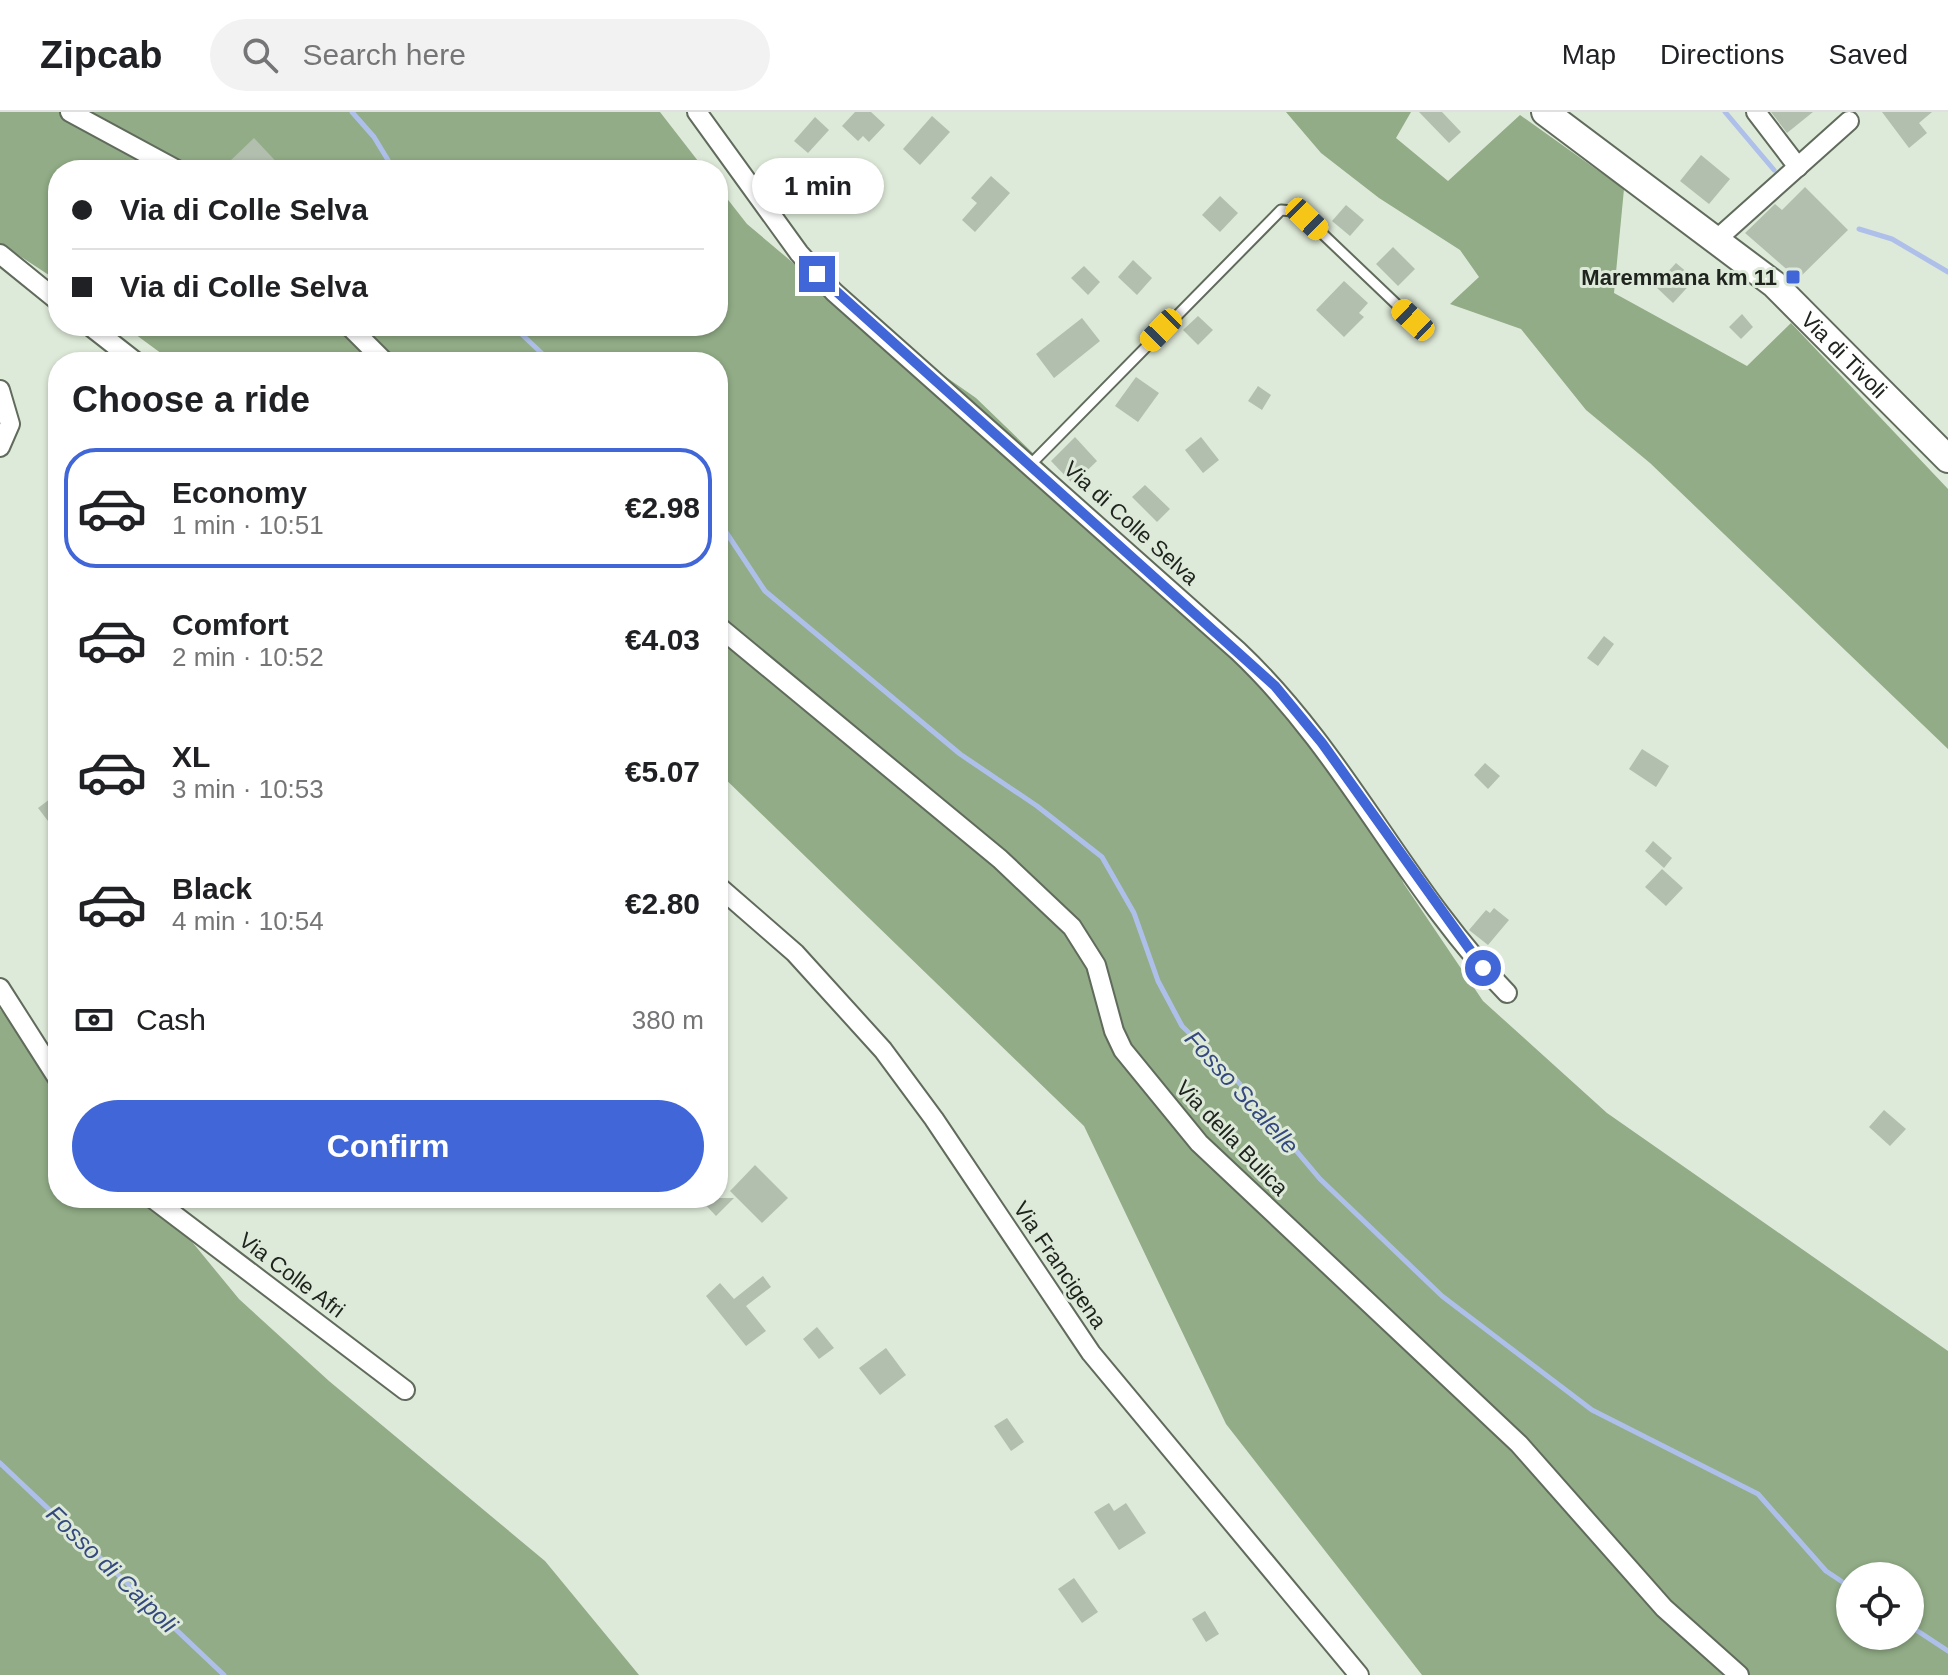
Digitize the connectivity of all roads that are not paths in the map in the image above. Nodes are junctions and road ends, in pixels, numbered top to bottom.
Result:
1 (70, 112) edge
2 (697, 112) edge
3 (1545, 112) edge
4 (1756, 112) edge
5 (1849, 121) dead end
6 (157, 160) edge
7 (1798, 167) junction
8 (1716, 240) junction
9 (0, 254) edge
10 (48, 293) edge
11 (1413, 320) dead end
12 (103, 336) edge
13 (359, 336) edge
14 (123, 352) edge
15 (375, 352) edge
16 (0, 390) edge
17 (0, 447) edge
18 (1948, 459) edge
19 (1030, 465) junction
20 (728, 634) edge
21 (728, 895) edge
22 (0, 988) edge
23 (1507, 993) dead end
24 (48, 1063) edge
25 (165, 1208) edge
26 (405, 1390) dead end
27 (1359, 1675) edge
28 (1739, 1675) edge

1 - 6 street
2 - 19 street, Via di Colle Selva
3 - 8 main road, Via di Tivoli
4 - 7 street
5 - 7 street
7 - 8 street
8 - 18 main road, Via di Tivoli
9 - 10 street
11 - 19 lane
12 - 14 street
13 - 15 street
16 - 17 street
19 - 23 street, Via di Colle Selva
20 - 28 street, Via della Bulica
21 - 27 street, Via Francigena
22 - 24 street
25 - 26 street, Via Colle Afri

